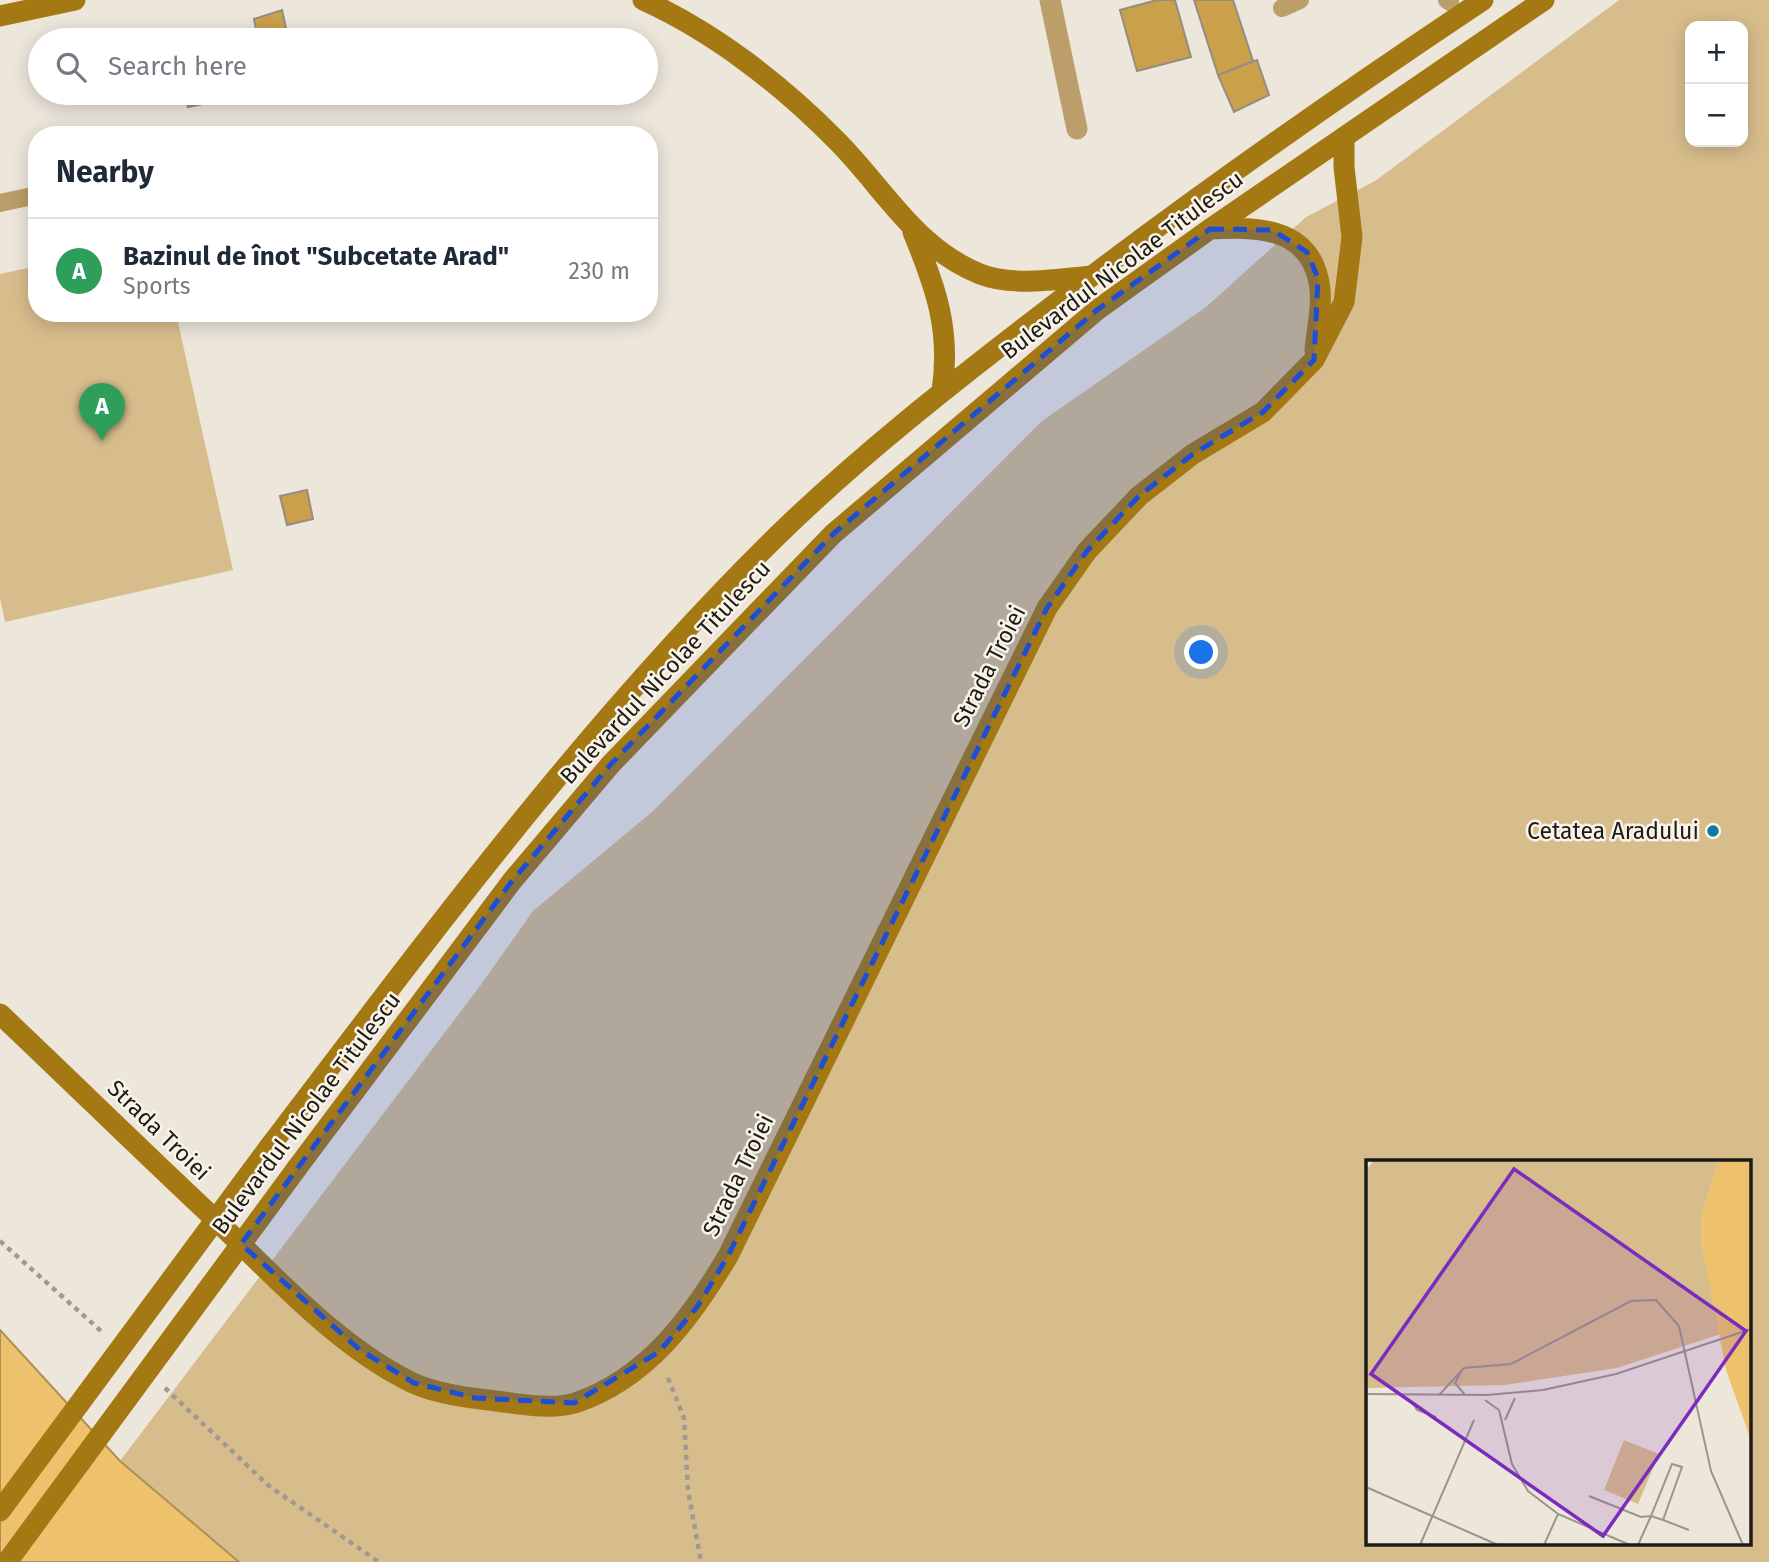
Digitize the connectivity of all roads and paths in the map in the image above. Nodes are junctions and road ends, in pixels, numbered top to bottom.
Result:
1 (75, 0) edge
2 (643, 0) edge
3 (1050, 0) edge
4 (1300, 0) edge
5 (1483, 0) edge
6 (1544, 0) edge
7 (1282, 8) dead end
8 (0, 16) edge
9 (1077, 129) dead end
10 (1344, 137) junction
11 (28, 196) edge
12 (0, 203) edge
13 (1209, 229) junction
14 (912, 230) junction
15 (1092, 276) junction
16 (1314, 360) junction
17 (942, 391) junction
18 (0, 1014) edge
19 (0, 1241) edge
20 (110, 1338) dead end
21 (659, 1352) junction
22 (159, 1382) dead end
23 (0, 1511) edge
24 (7, 1562) edge
25 (379, 1562) edge
26 (701, 1562) edge

1 - 8 main road
2 - 14 main road
3 - 9 street
4 - 7 lane
5 - 15 main road, Bulevardul Nicolae Titulescu
6 - 10 main road, Bulevardul Nicolae Titulescu
10 - 13 main road, Bulevardul Nicolae Titulescu
10 - 16 main road, Strada Troiei
11 - 12 lane
13 - 16 main road
13 - 24 main road, Bulevardul Nicolae Titulescu, bridge
14 - 15 main road
14 - 17 main road
15 - 17 main road, Bulevardul Nicolae Titulescu
16 - 21 main road, Strada Troiei
17 - 23 main road, Bulevardul Nicolae Titulescu, bridge
18 - 21 main road, Strada Troiei
19 - 20 path
21 - 26 path
22 - 25 path

